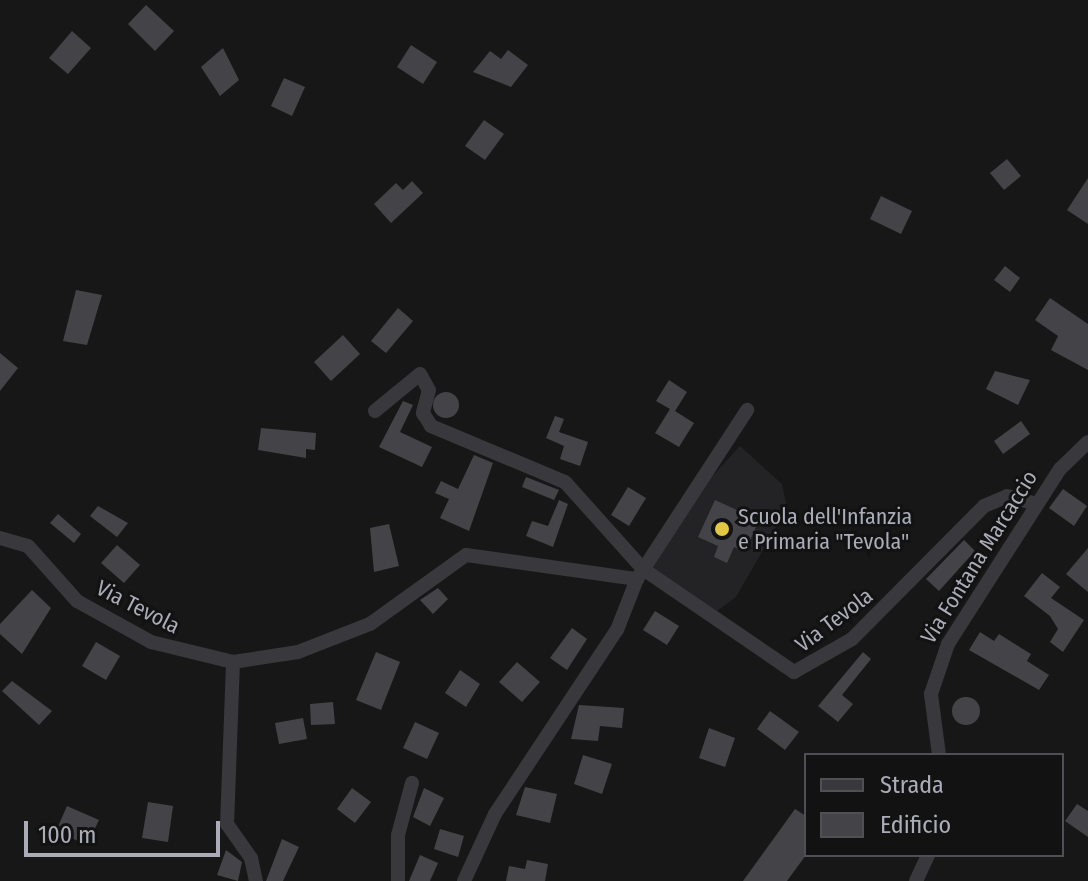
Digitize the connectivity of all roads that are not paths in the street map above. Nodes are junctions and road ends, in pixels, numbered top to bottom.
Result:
1 (747, 410) dead end
2 (375, 411) dead end
3 (1088, 442) edge
4 (1037, 504) junction
5 (0, 538) edge
6 (640, 574) junction
7 (233, 662) junction
8 (939, 753) edge
9 (412, 783) dead end
10 (927, 857) edge
11 (256, 881) edge
12 (398, 881) edge
13 (464, 881) edge
14 (916, 881) edge

1 - 6 street
2 - 6 street, Via Tevola
3 - 4 street, Via Fontana Marcaccio
4 - 6 street, Via Tevola
4 - 8 street, Via Fontana Marcaccio
5 - 7 street, Via Tevola
6 - 7 street, Via Tevola
6 - 13 street
7 - 11 street
9 - 12 street
10 - 14 street

